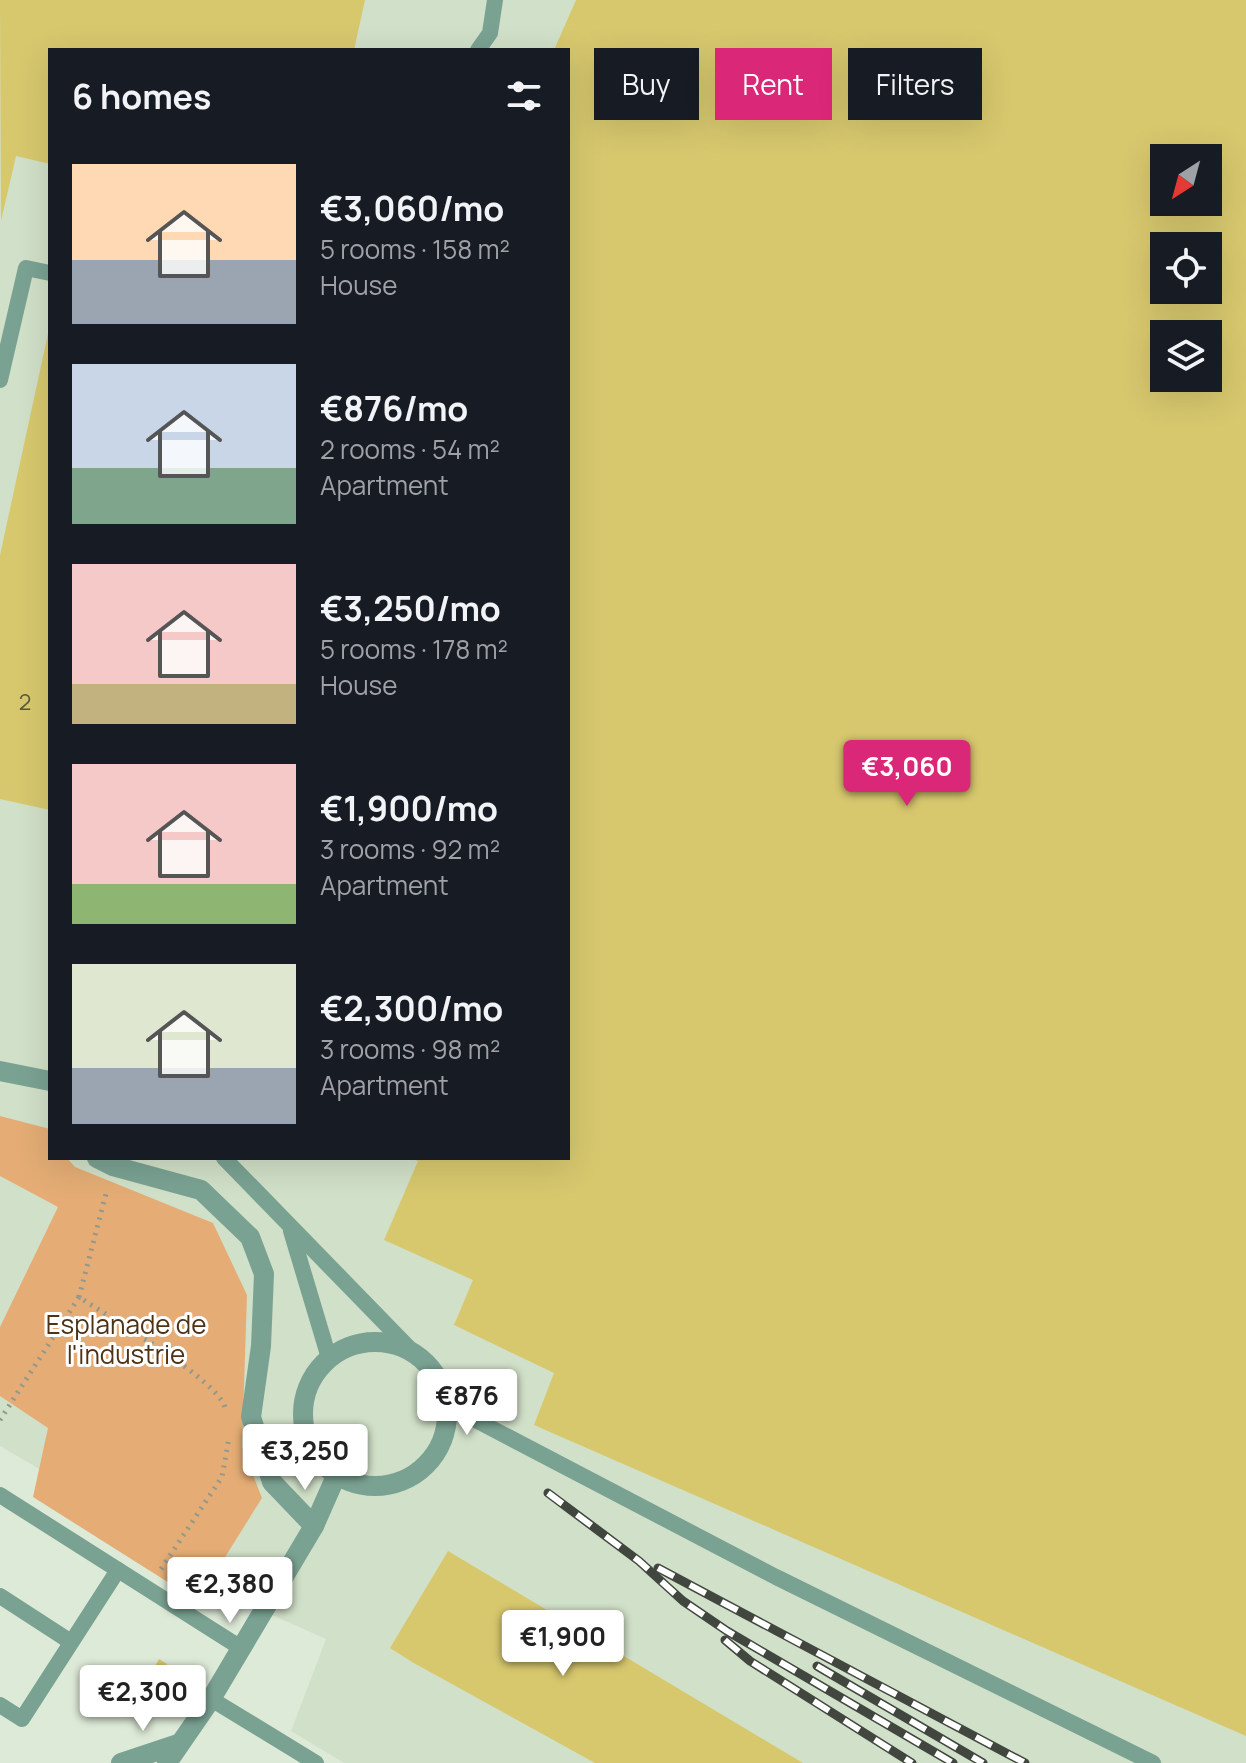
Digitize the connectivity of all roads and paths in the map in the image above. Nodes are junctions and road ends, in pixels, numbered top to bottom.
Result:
1 (495, 0) edge
2 (479, 48) edge
3 (48, 273) edge
4 (0, 380) edge
5 (0, 1071) edge
6 (48, 1081) edge
7 (226, 1160) edge
8 (105, 1162) edge
9 (289, 1225) junction
10 (79, 1297) junction
11 (412, 1351) junction
12 (329, 1358) junction
13 (447, 1405) junction
14 (225, 1411) dead end
15 (0, 1420) edge
16 (229, 1434) dead end
17 (336, 1476) junction
18 (0, 1495) edge
19 (314, 1526) junction
20 (118, 1570) junction
21 (156, 1577) dead end
22 (0, 1596) edge
23 (71, 1642) junction
24 (241, 1648) junction
25 (211, 1699) junction
26 (0, 1705) edge
27 (178, 1744) junction
28 (121, 1763) edge
29 (167, 1763) edge
30 (316, 1763) edge
31 (1153, 1763) edge

1 - 2 lane
3 - 4 lane
5 - 6 street
7 - 9 lane
8 - 10 path
8 - 19 street
9 - 11 lane
9 - 12 lane
10 - 14 path
10 - 15 path
11 - 12 street
11 - 13 street
12 - 17 street
13 - 17 street
13 - 31 lane
16 - 21 path
17 - 19 street
18 - 20 lane
19 - 24 street
20 - 23 lane
20 - 24 lane
22 - 23 lane
23 - 26 lane
24 - 25 street
25 - 27 street
25 - 30 lane
27 - 28 street
27 - 29 street

